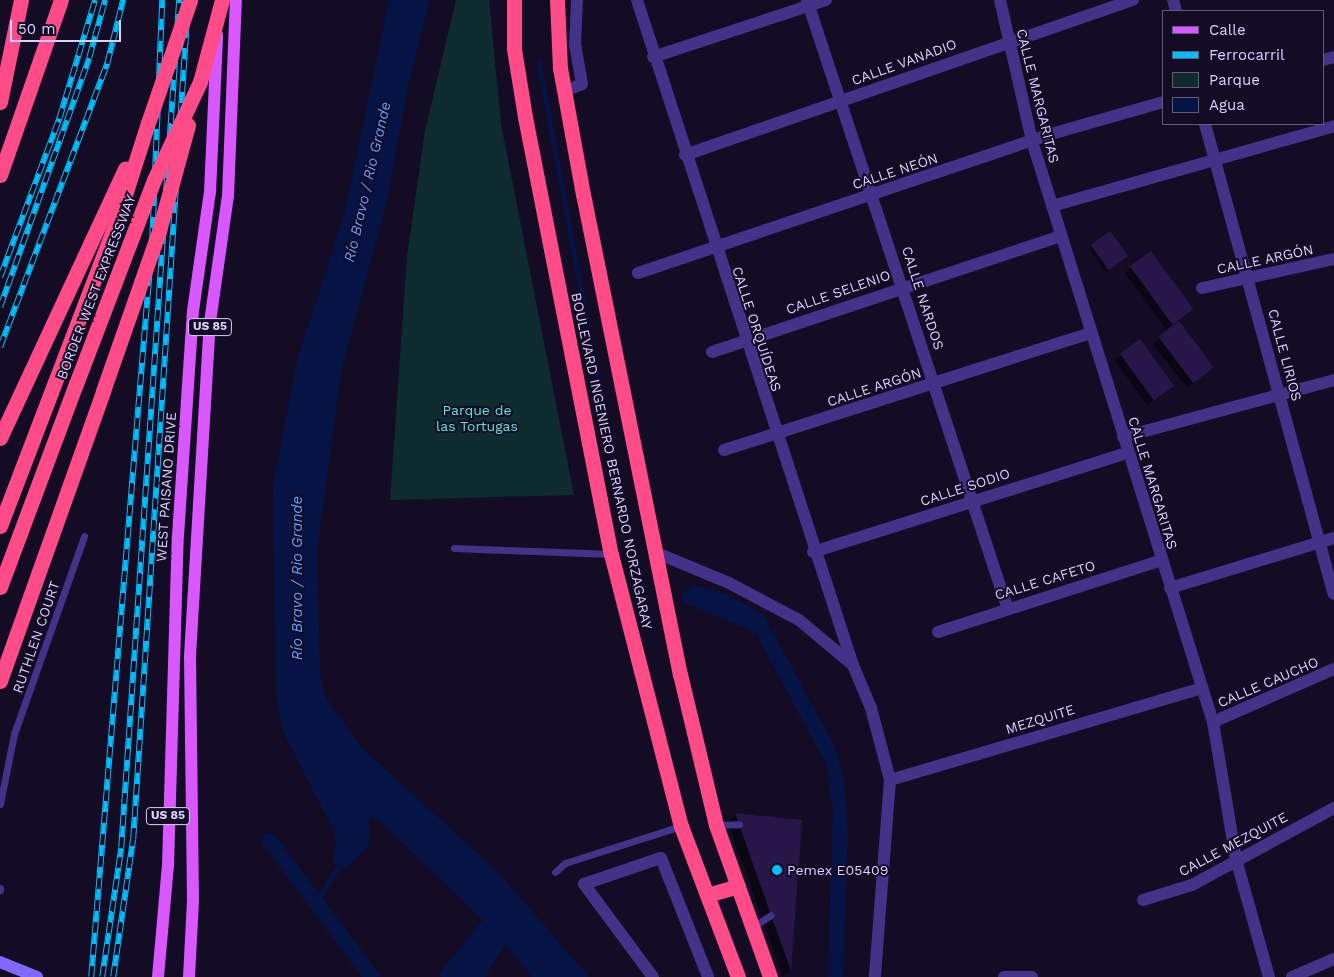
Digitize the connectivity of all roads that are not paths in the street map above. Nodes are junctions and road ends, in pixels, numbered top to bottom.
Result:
1 (20, 0) edge
2 (61, 0) edge
3 (190, 0) edge
4 (220, 0) edge
5 (236, 0) edge
6 (514, 0) edge
7 (557, 0) edge
8 (577, 0) edge
9 (637, 0) edge
10 (826, 0) edge
11 (1000, 0) edge
12 (1134, 0) edge
13 (808, 3) edge
14 (1008, 40) junction
15 (653, 57) junction
16 (200, 82) junction
17 (565, 90) junction
18 (842, 100) junction
19 (0, 102) edge
20 (1162, 102) edge
21 (148, 123) junction
22 (1205, 125) edge
23 (1334, 126) edge
24 (1032, 141) junction
25 (685, 154) junction
26 (1215, 160) junction
27 (0, 175) edge
28 (873, 194) junction
29 (1052, 206) junction
30 (1061, 236) junction
31 (714, 246) junction
32 (1334, 259) edge
33 (638, 273) dead end
34 (1249, 279) junction
35 (904, 285) junction
36 (1202, 288) dead end
37 (1090, 332) junction
38 (747, 340) junction
39 (712, 352) dead end
40 (1334, 380) edge
41 (934, 383) junction
42 (1280, 394) junction
43 (775, 435) junction
44 (1123, 437) junction
45 (0, 438) edge
46 (724, 450) dead end
47 (1127, 453) junction
48 (971, 500) junction
49 (0, 526) edge
50 (84, 536) dead end
51 (1334, 538) edge
52 (1320, 542) junction
53 (454, 548) dead end
54 (813, 552) junction
55 (657, 553) junction
56 (611, 554) junction
57 (1162, 560) junction
58 (0, 587) edge
59 (1170, 588) junction
60 (1334, 594) edge
61 (1007, 607) junction
62 (938, 632) dead end
63 (853, 665) junction
64 (1334, 669) edge
65 (0, 681) edge
66 (1200, 689) junction
67 (1213, 722) junction
68 (890, 780) junction
69 (0, 804) edge
70 (1334, 808) edge
71 (739, 824) dead end
72 (716, 825) junction
73 (681, 826) junction
74 (1236, 859) junction
75 (555, 872) dead end
76 (738, 886) junction
77 (707, 895) junction
78 (1143, 900) dead end
79 (771, 915) dead end
80 (754, 926) junction
81 (1334, 959) edge
82 (0, 962) edge
83 (37, 977) edge
84 (158, 977) edge
85 (189, 977) edge
86 (653, 977) edge
87 (708, 977) edge
88 (738, 977) edge
89 (770, 977) edge
90 (875, 977) edge
91 (1004, 977) edge
92 (1032, 977) edge
93 (1269, 977) edge
94 (1292, 977) edge

1 - 19 highway
2 - 27 highway
3 - 21 highway, BORDER WEST EXPRESSWAY, bridge
4 - 16 highway, BORDER WEST EXPRESSWAY, bridge
4 - 84 main road, WEST PAISANO DRIVE / US 85
5 - 85 main road, US 85
6 - 56 highway, BOULEVARD INGENIERO BERNARDO NORZAGARAY
7 - 17 highway, BOULEVARD INGENIERO BERNARDO NORZAGARAY
8 - 17 street
9 - 15 street, CALLE ORQUÍDEAS
10 - 13 street
11 - 14 street, CALLE MARGARITAS
12 - 14 street, CALLE VANADIO
13 - 15 street
13 - 18 street, CALLE NARDOS
14 - 18 street, CALLE VANADIO
14 - 24 street, CALLE MARGARITAS
15 - 25 street, CALLE ORQUÍDEAS
16 - 58 highway, BORDER WEST EXPRESSWAY, bridge
16 - 65 highway, bridge
17 - 55 highway, BOULEVARD INGENIERO BERNARDO NORZAGARAY
18 - 25 street, CALLE VANADIO
18 - 28 street, CALLE NARDOS
20 - 24 street, CALLE NEÓN
21 - 45 highway
21 - 49 highway, BORDER WEST EXPRESSWAY
22 - 26 street, CALLE LIRIOS
23 - 26 street
24 - 28 street, CALLE NEÓN
24 - 29 street, CALLE MARGARITAS
25 - 31 street, CALLE ORQUÍDEAS
26 - 29 street
26 - 34 street, CALLE LIRIOS
28 - 31 street, CALLE NEÓN
28 - 35 street, CALLE NARDOS
29 - 30 street, CALLE MARGARITAS
30 - 35 street, CALLE SELENIO
30 - 37 street, CALLE MARGARITAS
31 - 33 street, CALLE NEÓN
31 - 38 street, CALLE ORQUÍDEAS
32 - 34 street, CALLE ARGÓN
34 - 36 street, CALLE ARGÓN
34 - 42 street, CALLE LIRIOS
35 - 38 street, CALLE SELENIO
35 - 41 street, CALLE NARDOS
37 - 41 street, CALLE ARGÓN
37 - 44 street, CALLE MARGARITAS
38 - 39 street, CALLE SELENIO
38 - 43 street, CALLE ORQUÍDEAS
40 - 42 street
41 - 43 street, CALLE ARGÓN
41 - 48 street, CALLE NARDOS
42 - 44 street
42 - 52 street, CALLE LIRIOS
43 - 46 street, CALLE ARGÓN
43 - 54 street, CALLE ORQUÍDEAS
44 - 47 street, CALLE MARGARITAS
47 - 48 street, CALLE SODIO
47 - 57 street, CALLE MARGARITAS
48 - 54 street, CALLE SODIO
48 - 61 street, CALLE NARDOS
50 - 69 lane, RUTHLEN COURT
51 - 52 street
52 - 59 street
52 - 60 street, CALLE LIRIOS
53 - 56 lane
54 - 63 street, CALLE ORQUÍDEAS
55 - 63 street, CALLE ORQUÍDEAS
55 - 72 highway, BOULEVARD INGENIERO BERNARDO NORZAGARAY
56 - 73 highway, BOULEVARD INGENIERO BERNARDO NORZAGARAY
57 - 59 street, CALLE MARGARITAS
57 - 61 street, CALLE CAFETO
59 - 66 street, CALLE MARGARITAS
61 - 62 street, CALLE CAFETO
63 - 68 street, CALLE ORQUÍDEAS
64 - 67 street, CALLE CAUCHO
66 - 67 street, CALLE MARGARITAS
66 - 68 street, MEZQUITE
67 - 74 street, CALLE MARGARITAS
68 - 90 street, CALLE ORQUÍDEAS
70 - 74 street, CALLE MEZQUITE
71 - 72 lane
72 - 76 highway, BOULEVARD INGENIERO BERNARDO NORZAGARAY
73 - 75 lane
73 - 77 highway, BOULEVARD INGENIERO BERNARDO NORZAGARAY
74 - 78 street, CALLE MEZQUITE
74 - 93 street, CALLE MARGARITAS
76 - 77 highway
76 - 80 highway, BOULEVARD INGENIERO BERNARDO NORZAGARAY
77 - 88 highway, BOULEVARD INGENIERO BERNARDO NORZAGARAY
79 - 80 lane
80 - 89 highway, BOULEVARD INGENIERO BERNARDO NORZAGARAY
81 - 94 street
82 - 83 main road
86 - 87 street
91 - 92 street

